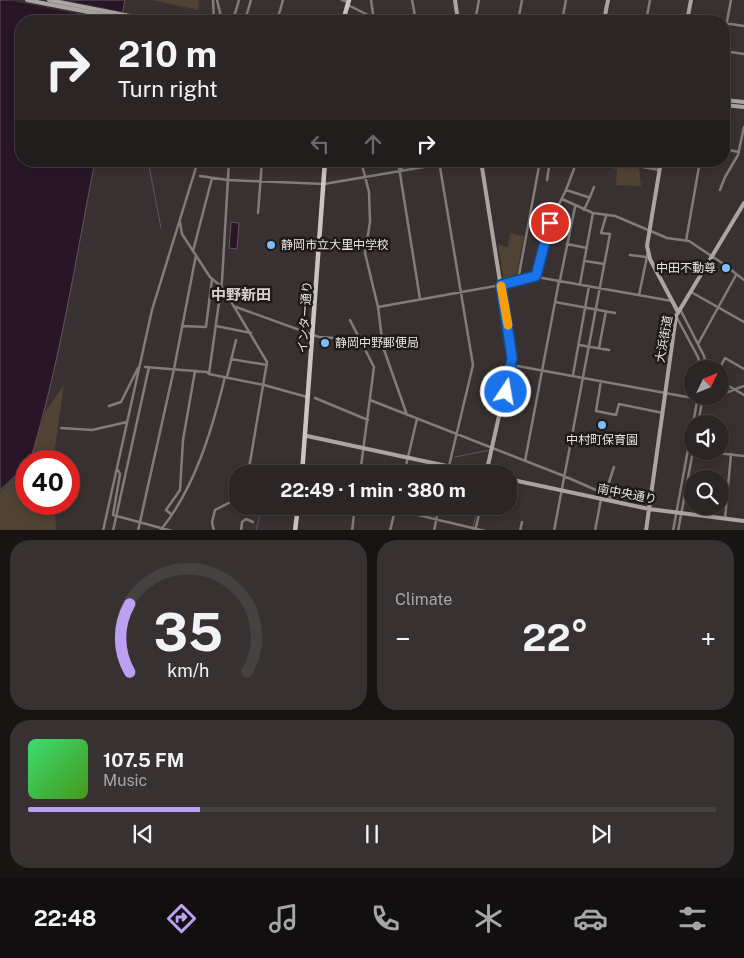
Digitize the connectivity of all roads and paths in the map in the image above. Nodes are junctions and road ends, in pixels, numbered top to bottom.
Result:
1 (27, 0) edge
2 (49, 0) edge
3 (215, 0) edge
4 (239, 0) edge
5 (251, 0) edge
6 (283, 0) edge
7 (342, 0) edge
8 (371, 0) edge
9 (413, 0) edge
10 (419, 0) edge
11 (455, 0) edge
12 (479, 0) edge
13 (522, 0) edge
14 (566, 0) edge
15 (608, 0) edge
16 (650, 0) edge
17 (691, 0) edge
18 (730, 0) edge
19 (348, 2) edge
20 (103, 15) edge
21 (125, 15) edge
22 (214, 15) edge
23 (220, 15) edge
24 (235, 15) edge
25 (246, 15) edge
26 (279, 15) edge
27 (345, 15) edge
28 (367, 15) edge
29 (373, 15) edge
30 (415, 15) edge
31 (457, 15) edge
32 (476, 15) edge
33 (519, 15) edge
34 (563, 15) edge
35 (605, 15) edge
36 (647, 15) edge
37 (688, 15) edge
38 (727, 15) edge
39 (730, 24) edge
40 (744, 26) edge
41 (730, 52) edge
42 (744, 54) edge
43 (730, 101) edge
44 (744, 102) edge
45 (730, 106) edge
46 (744, 107) edge
47 (744, 127) edge
48 (730, 150) edge
49 (739, 152) junction
50 (196, 167) edge
51 (229, 167) edge
52 (261, 167) edge
53 (325, 167) edge
54 (363, 167) edge
55 (399, 167) edge
56 (403, 167) edge
57 (422, 167) edge
58 (440, 167) edge
59 (482, 167) edge
60 (539, 167) edge
61 (549, 167) edge
62 (575, 167) edge
63 (643, 167) edge
64 (660, 167) edge
65 (699, 167) edge
66 (659, 170) junction
67 (400, 172) junction
68 (200, 176) dead end
69 (366, 176) junction
70 (212, 178) junction
71 (228, 180) junction
72 (547, 180) dead end
73 (260, 181) junction
74 (324, 184) junction
75 (594, 188) dead end
76 (566, 190) junction
77 (720, 190) dead end
78 (590, 197) junction
79 (562, 200) junction
80 (743, 206) edge
81 (574, 207) junction
82 (584, 210) junction
83 (258, 213) dead end
84 (594, 214) junction
85 (606, 216) junction
86 (180, 219) junction
87 (648, 231) junction
88 (686, 241) junction
89 (567, 244) junction
90 (587, 248) junction
91 (193, 252) junction
92 (648, 252) junction
93 (196, 255) junction
94 (630, 255) dead end
95 (646, 257) junction
96 (713, 257) junction
97 (585, 261) junction
98 (604, 264) junction
99 (736, 275) junction
100 (536, 276) junction
101 (212, 279) junction
102 (518, 280) junction
103 (560, 280) junction
104 (744, 280) edge
105 (580, 284) junction
106 (220, 285) junction
107 (501, 285) junction
108 (589, 286) junction
109 (600, 288) junction
110 (460, 292) junction
111 (691, 292) junction
112 (639, 295) junction
113 (420, 299) junction
114 (672, 301) junction
115 (555, 302) junction
116 (235, 307) junction
117 (378, 307) junction
118 (718, 307) junction
119 (586, 308) junction
120 (596, 309) junction
121 (606, 311) junction
122 (678, 312) junction
123 (615, 313) dead end
124 (350, 320) dead end
125 (744, 322) edge
126 (182, 326) junction
127 (216, 326) junction
128 (251, 333) junction
129 (314, 336) junction
130 (360, 339) junction
131 (236, 340) dead end
132 (382, 341) junction
133 (698, 344) junction
134 (579, 345) junction
135 (589, 346) junction
136 (599, 348) junction
137 (609, 350) dead end
138 (231, 359) junction
139 (698, 360) edge
140 (704, 360) edge
141 (729, 360) edge
142 (512, 365) junction
143 (268, 366) junction
144 (139, 367) junction
145 (174, 369) junction
146 (744, 369) edge
147 (543, 370) junction
148 (194, 371) junction
149 (209, 374) junction
150 (573, 376) junction
151 (226, 378) junction
152 (583, 378) junction
153 (601, 381) junction
154 (264, 385) junction
155 (744, 386) edge
156 (729, 387) edge
157 (735, 390) junction
158 (729, 392) edge
159 (665, 393) junction
160 (744, 395) edge
161 (684, 396) edge
162 (312, 398) junction
163 (370, 400) junction
164 (109, 406) dead end
165 (663, 412) junction
166 (407, 415) junction
167 (417, 419) junction
168 (368, 420) junction
169 (127, 422) junction
170 (118, 426) junction
171 (61, 428) dead end
172 (126, 429) junction
173 (456, 434) junction
174 (307, 436) junction
175 (364, 448) junction
176 (492, 449) junction
177 (731, 454) joint
178 (744, 456) edge
179 (408, 458) junction
180 (687, 460) edge
181 (691, 460) edge
182 (525, 461) junction
183 (250, 465) edge
184 (303, 465) edge
185 (361, 465) edge
186 (406, 465) edge
187 (444, 465) edge
188 (449, 465) edge
189 (488, 465) edge
190 (614, 467) dead end
191 (117, 470) junction
192 (564, 476) junction
193 (517, 481) edge
194 (561, 490) junction
195 (606, 494) junction
196 (601, 499) junction
197 (616, 502) junction
198 (229, 503) edge
199 (649, 509) junction
200 (679, 513) junction
201 (171, 514) junction
202 (297, 515) edge
203 (354, 515) edge
204 (394, 515) edge
205 (421, 515) edge
206 (437, 515) edge
207 (478, 515) edge
208 (116, 516) junction
209 (436, 519) junction
210 (724, 519) junction
211 (744, 521) edge
212 (140, 522) junction
213 (253, 522) dead end
214 (522, 522) dead end
215 (161, 529) edge
216 (474, 529) edge
217 (103, 530) edge
218 (113, 530) edge
219 (138, 530) edge
220 (172, 530) edge
221 (214, 530) edge
222 (241, 530) edge
223 (295, 530) edge
224 (352, 530) edge
225 (390, 530) edge
226 (434, 530) edge
227 (485, 530) edge
228 (520, 530) edge
229 (554, 530) edge
230 (595, 530) edge
231 (646, 530) edge
232 (673, 530) edge
233 (678, 530) edge

1 - 20 street
2 - 21 street
3 - 22 street
3 - 23 street
4 - 24 street
5 - 25 street
6 - 26 street
7 - 19 street
8 - 29 street
9 - 10 street
9 - 30 street
11 - 31 street
12 - 32 street
13 - 33 street
14 - 34 street
15 - 35 street
16 - 36 street
17 - 37 street
18 - 38 street
19 - 27 main road
19 - 28 street
39 - 40 street
41 - 42 street
43 - 44 street
45 - 46 street
47 - 49 street
48 - 49 street
49 - 77 street
50 - 86 street
51 - 71 street
52 - 73 street
53 - 74 main road, インター通り
54 - 69 street
55 - 67 street
56 - 67 street
57 - 67 street
58 - 110 street
59 - 107 street
60 - 102 street
61 - 72 street
62 - 76 street
63 - 66 street
64 - 66 street
65 - 88 street
66 - 87 street
67 - 69 street
67 - 113 street
68 - 70 street
69 - 74 street
69 - 117 street
70 - 71 street
70 - 91 street
71 - 73 street
71 - 106 street
73 - 74 street
73 - 83 street
74 - 129 main road, インター通り
75 - 78 street
76 - 78 street
76 - 79 street
78 - 82 street
79 - 81 street
79 - 100 street
80 - 96 street, 大浜街道
81 - 82 street
81 - 89 street
82 - 84 street
84 - 85 street
84 - 90 street
85 - 87 street
85 - 98 street
86 - 91 street
86 - 144 street
87 - 88 street
87 - 92 street
88 - 96 street
89 - 90 street
89 - 103 street
90 - 97 street
91 - 93 street
92 - 95 street
92 - 114 street
93 - 101 street
93 - 126 street
94 - 95 street
95 - 112 street
96 - 99 street
96 - 111 street, 大浜街道
97 - 98 street
97 - 105 street
98 - 109 street
99 - 104 street
99 - 118 street
100 - 102 street
100 - 103 street
101 - 106 street
101 - 126 street
102 - 107 street
103 - 105 street
103 - 115 street
105 - 108 street
106 - 116 street
106 - 127 street
107 - 110 street
107 - 142 street
108 - 109 street
108 - 119 street
109 - 112 street
109 - 120 street
110 - 113 street
110 - 173 street
111 - 118 street
111 - 122 street, 大浜街道
112 - 114 street
113 - 117 street
114 - 122 street
115 - 119 street
115 - 147 street
116 - 128 street
116 - 129 street
117 - 132 street
118 - 125 street
118 - 133 street
119 - 120 street
119 - 134 street
120 - 121 street
120 - 135 street
121 - 123 street
121 - 136 street
122 - 133 street
122 - 139 street
122 - 159 street, 大浜街道
124 - 130 street
126 - 145 street
127 - 128 street
127 - 149 street
128 - 143 street
129 - 130 street
129 - 162 main road, インター通り
130 - 132 street
130 - 163 street
131 - 138 street
132 - 166 street
133 - 140 street
134 - 135 street
134 - 150 street
135 - 136 street
135 - 152 street
136 - 137 street
138 - 143 street
138 - 151 street
141 - 146 street
142 - 147 street
142 - 176 street
143 - 154 street
144 - 164 street
144 - 169 street
145 - 148 street
145 - 208 street
145 - 212 street
147 - 150 street
147 - 182 street
148 - 149 street
148 - 201 street
149 - 151 street
150 - 152 street
151 - 154 street
151 - 201 street
152 - 153 street
152 - 192 street
153 - 159 street
153 - 165 street
154 - 162 street
154 - 183 street
155 - 157 street
156 - 157 street
157 - 158 street
157 - 160 street
159 - 161 street
159 - 165 street, 大浜街道
162 - 168 street
162 - 174 main road, インター通り
163 - 166 street
163 - 168 street
165 - 199 street, 大浜街道
166 - 167 street
167 - 173 street
167 - 179 street
168 - 175 street
169 - 170 street
169 - 172 street
170 - 171 street
170 - 172 street
172 - 191 street
173 - 176 street
173 - 188 street
174 - 175 street
174 - 184 main road, インター通り
175 - 179 street
175 - 185 street
176 - 182 street
176 - 189 street
177 - 178 street
177 - 210 street
179 - 186 street
179 - 187 street
180 - 200 street
181 - 200 street
182 - 192 street
190 - 195 street
191 - 208 street
191 - 217 street
192 - 194 street
192 - 195 street
193 - 194 street, 南中央通り
194 - 196 street, 南中央通り
194 - 229 street
195 - 197 street
196 - 197 street, 南中央通り
196 - 230 street
197 - 199 street, 南中央通り
198 - 221 street
199 - 200 street, 南中央通り
199 - 231 street, 大浜街道
200 - 210 street, 南中央通り
200 - 232 street
200 - 233 street
201 - 215 street
202 - 223 main road
203 - 224 street
204 - 225 street
205 - 209 street
206 - 209 street
207 - 216 street
208 - 212 street
208 - 218 street
209 - 216 street
209 - 226 street
210 - 211 street, 南中央通り
212 - 215 street
212 - 219 street
213 - 222 street
214 - 228 street
215 - 220 street
216 - 227 street

